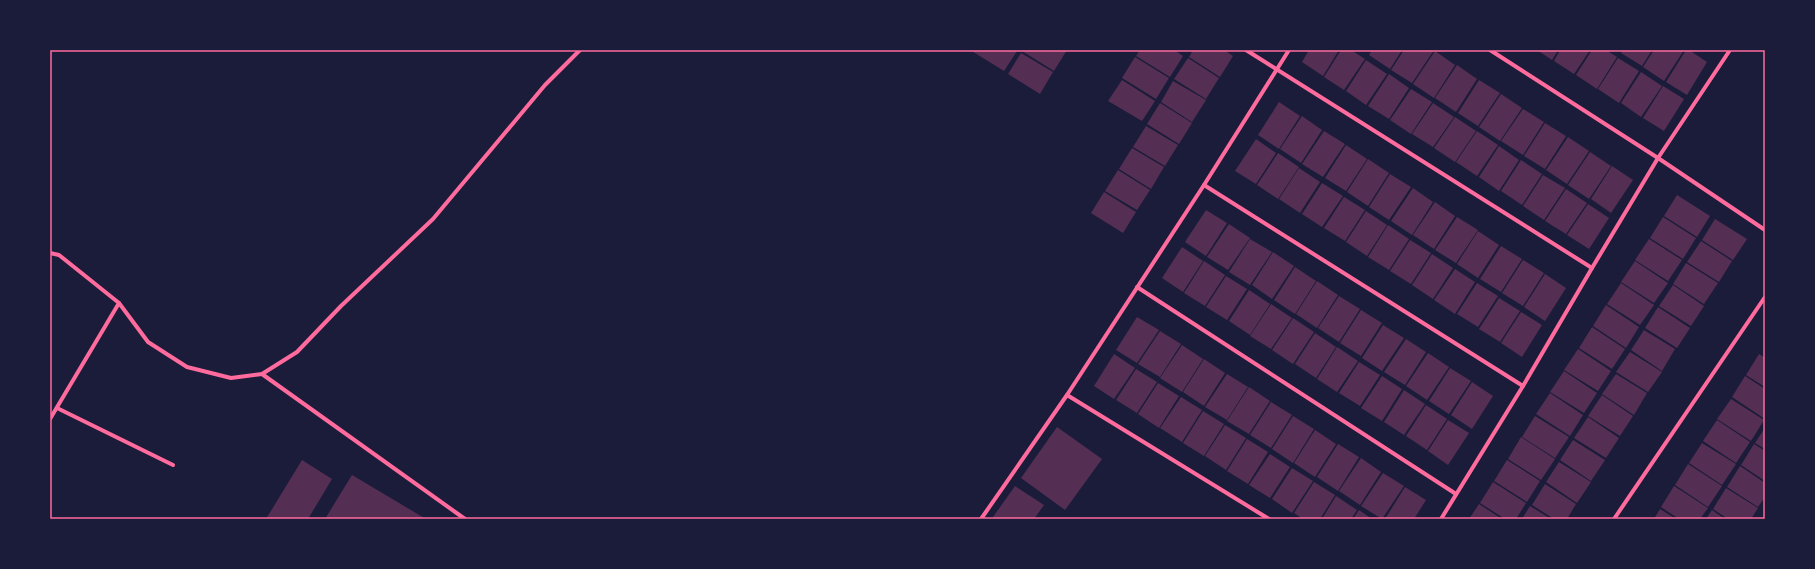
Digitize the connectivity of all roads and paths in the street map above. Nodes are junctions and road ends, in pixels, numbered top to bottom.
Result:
1 (580, 50) edge
2 (1246, 50) edge
3 (1289, 50) edge
4 (1490, 50) edge
5 (1730, 50) edge
6 (1276, 70) junction
7 (1658, 158) junction
8 (1204, 185) junction
9 (1765, 230) edge
10 (50, 253) edge
11 (1592, 268) junction
12 (1137, 287) junction
13 (1765, 297) edge
14 (119, 303) junction
15 (262, 374) junction
16 (1523, 386) junction
17 (1067, 395) junction
18 (57, 408) junction
19 (50, 419) edge
20 (173, 465) dead end
21 (1456, 494) junction
22 (465, 519) edge
23 (981, 519) edge
24 (1269, 519) edge
25 (1440, 519) edge
26 (1614, 519) edge

1 - 15 street
2 - 6 street
3 - 6 street
4 - 7 street
5 - 7 street
6 - 8 street
6 - 11 street
7 - 9 street
7 - 11 street
8 - 12 street
8 - 16 street
10 - 14 street
11 - 16 street
12 - 17 street
12 - 21 street
13 - 26 street
14 - 15 street
14 - 18 street
15 - 22 street
16 - 21 street
17 - 23 street
17 - 24 street
18 - 19 street
18 - 20 street
21 - 25 street

